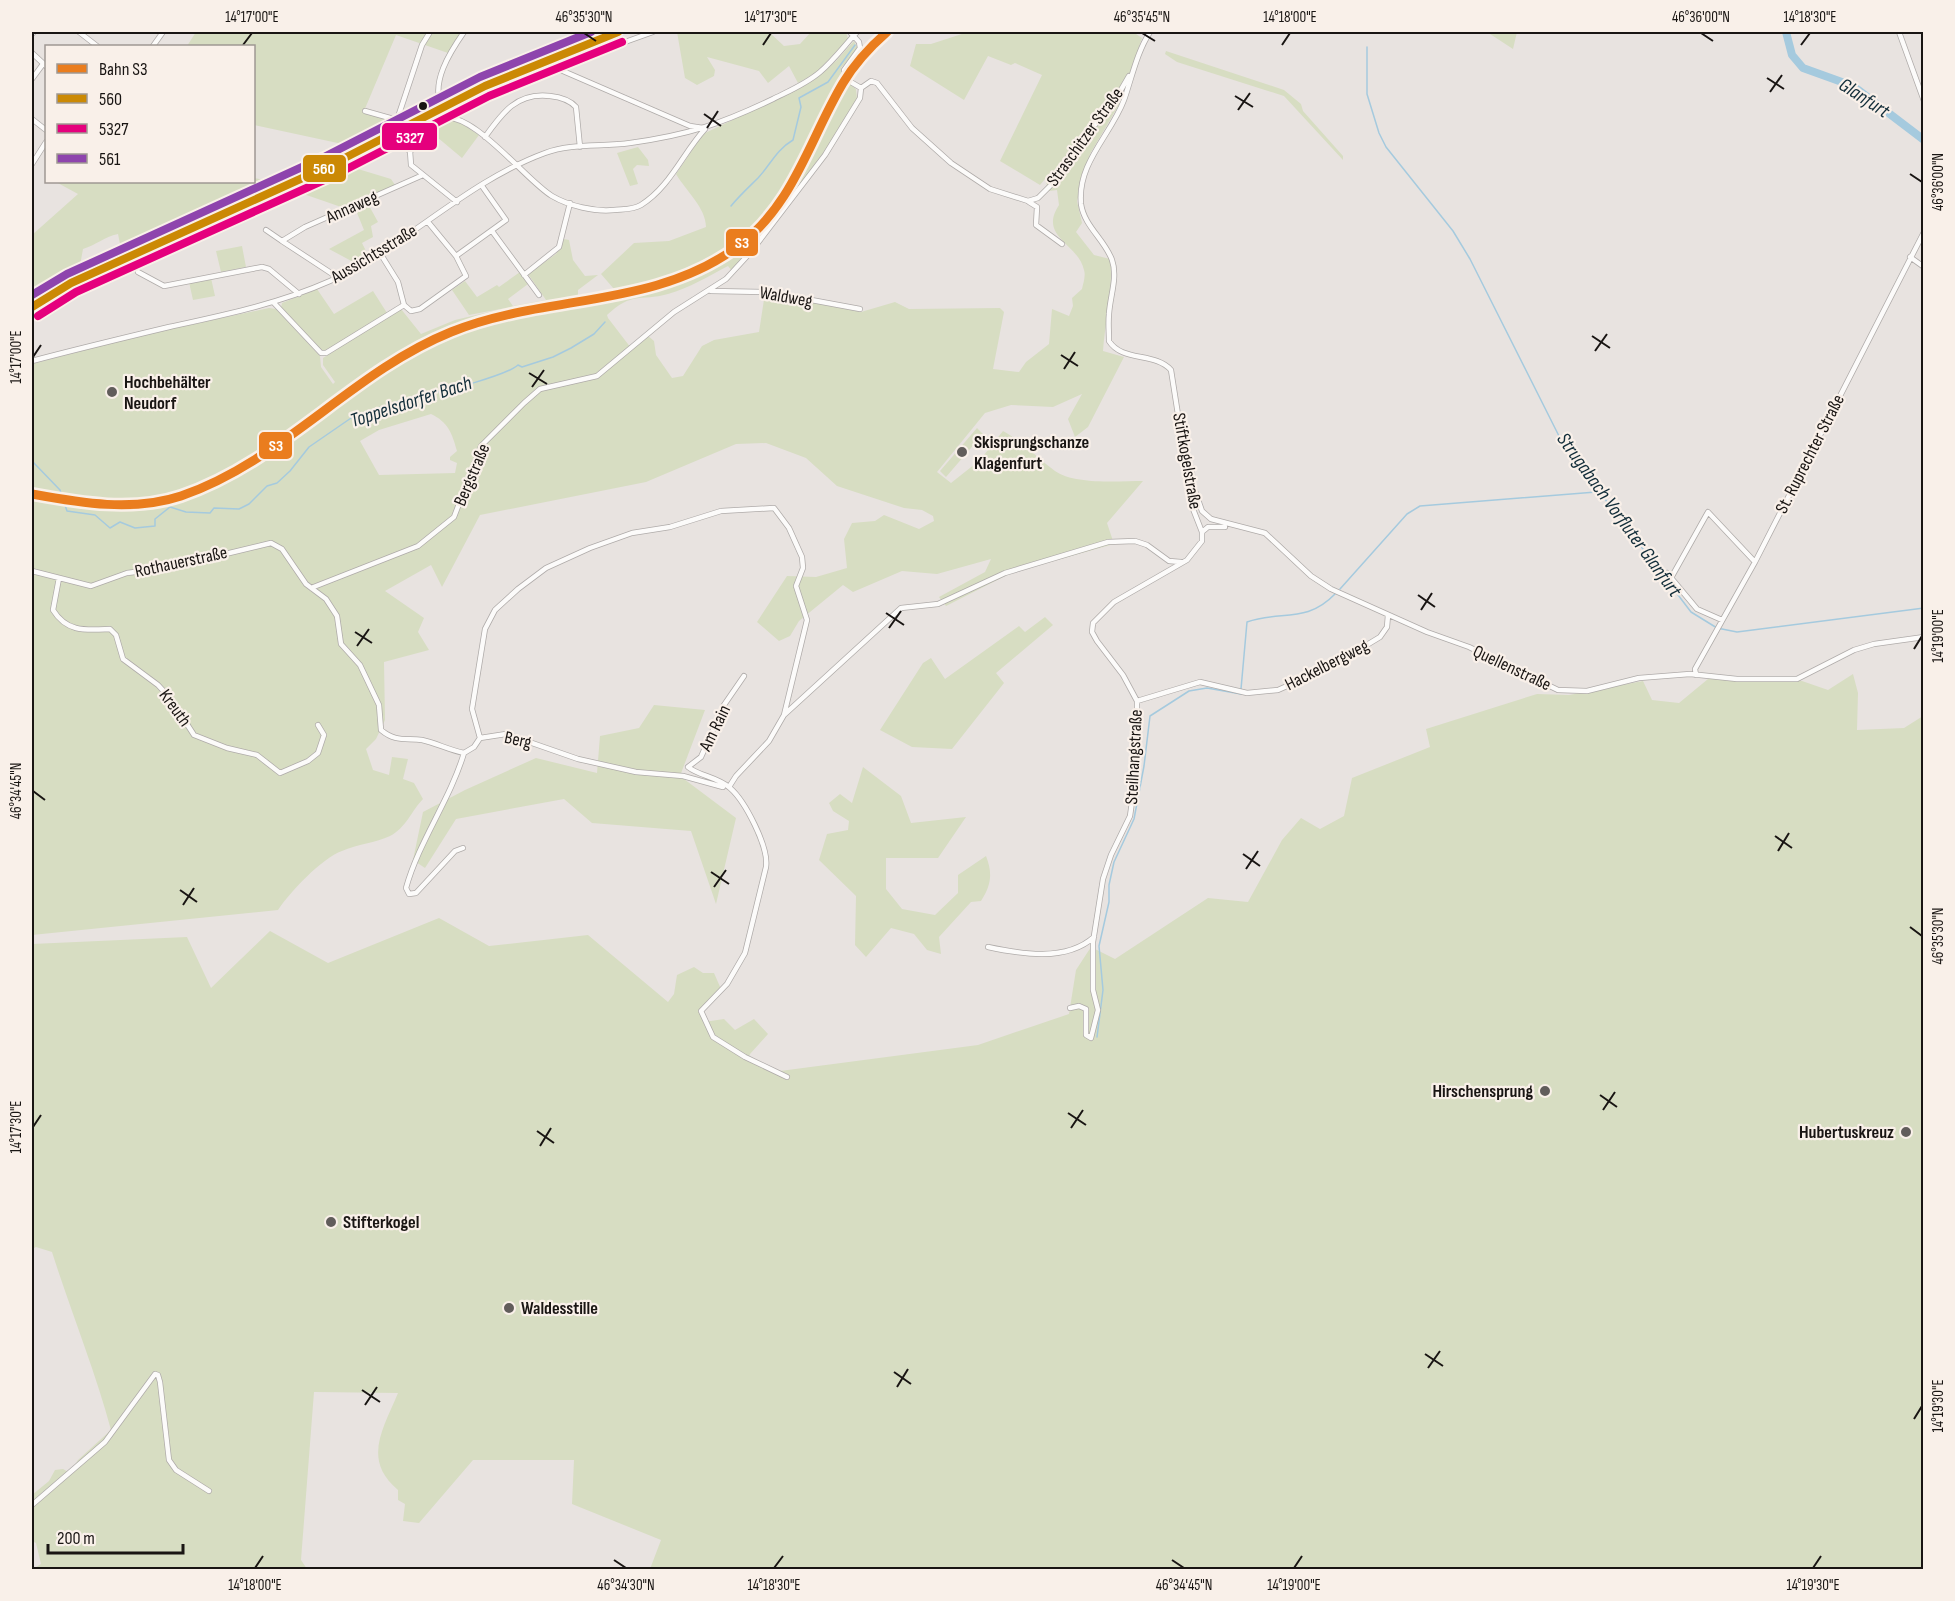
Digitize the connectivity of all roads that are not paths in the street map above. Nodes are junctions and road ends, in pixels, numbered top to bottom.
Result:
1 (79, 32) edge
2 (153, 32) edge
3 (163, 32) edge
4 (430, 32) edge
5 (464, 32) edge
6 (618, 32) edge
7 (653, 32) edge
8 (1150, 32) edge
9 (1899, 32) edge
10 (853, 33) edge
11 (160, 37) junction
12 (96, 45) edge
13 (154, 45) edge
14 (588, 50) dead end
15 (32, 54) edge
16 (45, 65) edge
17 (556, 68) dead end
18 (1134, 69) junction
19 (32, 79) edge
20 (861, 88) junction
21 (438, 96) junction
22 (1923, 101) edge
23 (442, 107) junction
24 (365, 111) dead end
25 (32, 119) edge
26 (397, 120) junction
27 (706, 128) junction
28 (45, 129) edge
29 (391, 135) junction
30 (485, 137) junction
31 (45, 143) edge
32 (580, 147) junction
33 (410, 151) junction
34 (33, 158) edge
35 (32, 164) edge
36 (517, 166) junction
37 (423, 176) junction
38 (482, 186) junction
39 (1038, 198) junction
40 (1028, 201) junction
41 (457, 202) junction
42 (570, 203) junction
43 (1037, 207) junction
44 (428, 222) junction
45 (266, 230) dead end
46 (492, 231) junction
47 (1923, 232) edge
48 (282, 241) junction
49 (1062, 244) dead end
50 (380, 253) junction
51 (456, 256) junction
52 (1910, 257) junction
53 (1923, 267) edge
54 (138, 272) dead end
55 (524, 275) junction
56 (337, 277) junction
57 (711, 291) junction
58 (299, 294) junction
59 (539, 295) dead end
60 (274, 303) junction
61 (404, 305) junction
62 (32, 308) edge
63 (860, 309) dead end
64 (32, 361) edge
65 (1194, 488) junction
66 (1231, 526) junction
67 (1202, 532) junction
68 (1184, 562) junction
69 (1755, 562) junction
70 (32, 572) edge
71 (1667, 573) dead end
72 (59, 578) junction
73 (1671, 578) junction
74 (311, 588) junction
75 (1388, 615) junction
76 (1721, 621) junction
77 (1923, 637) edge
78 (1696, 675) junction
79 (744, 676) dead end
80 (1133, 692) junction
81 (1145, 698) junction
82 (1137, 701) junction
83 (784, 715) junction
84 (318, 725) dead end
85 (480, 738) junction
86 (464, 753) junction
87 (729, 787) junction
88 (463, 848) dead end
89 (1094, 937) junction
90 (988, 947) dead end
91 (1070, 1008) dead end
92 (787, 1077) dead end
93 (209, 1491) dead end
94 (32, 1505) edge

1 - 12 street
2 - 11 street
3 - 11 street
4 - 26 street
5 - 21 street
6 - 23 main road
7 - 14 street
8 - 18 street, Stiftkogelstraße
9 - 22 street
10 - 20 street
10 - 27 street, Aussichtsstraße
11 - 13 street
15 - 16 street
16 - 19 street
17 - 27 street
18 - 39 street, Straschitzer Straße
18 - 65 street, Stiftkogelstraße
20 - 40 street
20 - 57 street, Bergstraße
21 - 23 street
21 - 26 street
23 - 29 main road
24 - 26 street
25 - 28 street
27 - 32 street, Aussichtsstraße
27 - 42 street
29 - 33 street
29 - 62 main road
30 - 32 street
30 - 33 street
30 - 36 street
31 - 34 street
32 - 36 street, Aussichtsstraße
33 - 37 street
34 - 35 street
36 - 38 street, Aussichtsstraße
36 - 42 street
37 - 41 street
37 - 48 street, Annaweg
38 - 41 street, Aussichtsstraße
38 - 46 street
39 - 40 street, Straschitzer Straße
39 - 43 street
40 - 43 street
41 - 44 street, Aussichtsstraße
42 - 55 street
43 - 49 street
44 - 50 street, Aussichtsstraße
44 - 51 street
45 - 48 street
46 - 51 street
46 - 55 street
47 - 52 street, St. Ruprechter Straße
48 - 56 street
50 - 56 street, Aussichtsstraße
50 - 61 street
51 - 61 street
52 - 53 street
52 - 69 street, St. Ruprechter Straße
54 - 58 street
55 - 59 street
56 - 58 street, Aussichtsstraße
57 - 63 street, Waldweg
57 - 74 street, Bergstraße
58 - 60 street, Aussichtsstraße
60 - 61 street
60 - 64 street, Aussichtsstraße
65 - 66 street, Quellenstraße
65 - 67 street, Stiftkogelstraße
66 - 67 street, Quellenstraße
66 - 75 street, Quellenstraße
67 - 68 street, Stiftkogelstraße
68 - 80 street, Steilhangstraße
68 - 83 street
69 - 73 street
69 - 76 street, St. Ruprechter Straße
70 - 72 street, Rothauerstraße
71 - 73 street
72 - 74 street, Rothauerstraße
72 - 84 street, Kreuth
73 - 76 street
74 - 86 street
75 - 78 street, Quellenstraße
75 - 81 street, Hackelbergweg
76 - 78 street, St. Ruprechter Straße
77 - 78 street, Quellenstraße
79 - 87 street, Am Rain
80 - 81 street
80 - 82 street, Steilhangstraße
81 - 82 street, Hackelbergweg
82 - 89 street, Steilhangstraße
83 - 85 street
83 - 87 street
85 - 86 street, Berg
85 - 87 street, Berg
86 - 88 street, Berg
87 - 92 street
89 - 90 street
89 - 91 street, Steilhangstraße
93 - 94 street

